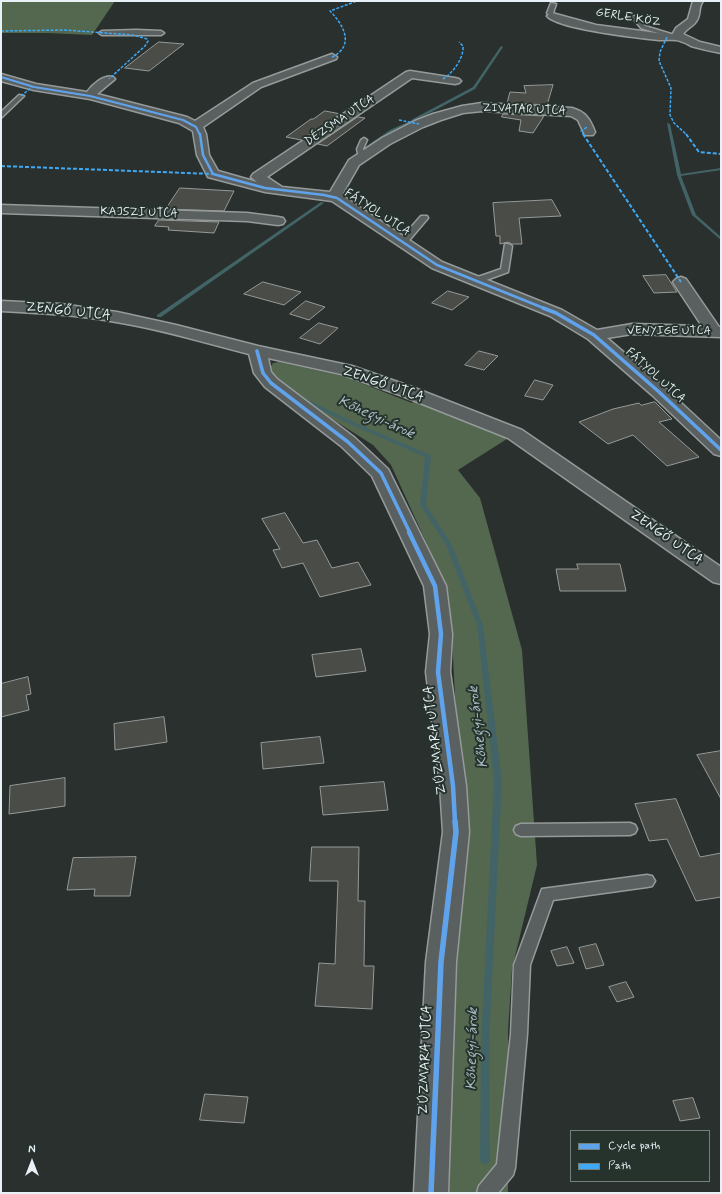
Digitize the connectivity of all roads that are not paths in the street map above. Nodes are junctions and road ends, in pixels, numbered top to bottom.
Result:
1 (698, 1) edge
2 (553, 4) dead end
3 (552, 16) joint
4 (634, 17) dead end
5 (102, 33) dead end
6 (161, 33) dead end
7 (678, 37) junction
8 (721, 50) edge
9 (332, 57) dead end
10 (1, 77) edge
11 (109, 78) dead end
12 (454, 81) dead end
13 (22, 96) dead end
14 (90, 96) junction
15 (1, 116) edge
16 (196, 126) junction
17 (589, 132) dead end
18 (364, 140) dead end
19 (363, 157) junction
20 (283, 191) junction
21 (337, 198) junction
22 (1, 209) edge
23 (424, 218) dead end
24 (278, 221) dead end
25 (403, 242) junction
26 (508, 246) dead end
27 (476, 280) junction
28 (681, 282) dead end
29 (1, 306) edge
30 (717, 331) edge
31 (594, 336) junction
32 (257, 351) junction
33 (721, 450) edge
34 (721, 577) edge
35 (630, 829) dead end
36 (521, 830) dead end
37 (647, 881) dead end
38 (430, 1193) edge
39 (486, 1193) edge

1 - 7 street
2 - 3 lane
3 - 7 street, GERLE KÖZ
4 - 7 lane
5 - 6 lane
7 - 8 street
9 - 16 street
10 - 14 street
11 - 14 street
12 - 20 street, DÉZSMA UTCA
13 - 15 lane
14 - 16 street
16 - 20 street, FÁTYOL UTCA
17 - 19 street, ZIVATAR UTCA
18 - 19 lane
19 - 21 street, ZIVATAR UTCA
20 - 21 street, FÁTYOL UTCA
21 - 25 street, FÁTYOL UTCA
22 - 24 street, KAJSZI UTCA
23 - 25 lane
25 - 27 street, FÁTYOL UTCA
26 - 27 lane
27 - 31 street, FÁTYOL UTCA
28 - 30 street
29 - 32 street, ZENGŐ UTCA
30 - 31 street, VENYIGE UTCA
31 - 33 street, FÁTYOL UTCA
32 - 34 street, ZENGŐ UTCA
32 - 38 street, ZÚZMARA UTCA
35 - 36 lane
37 - 39 lane

